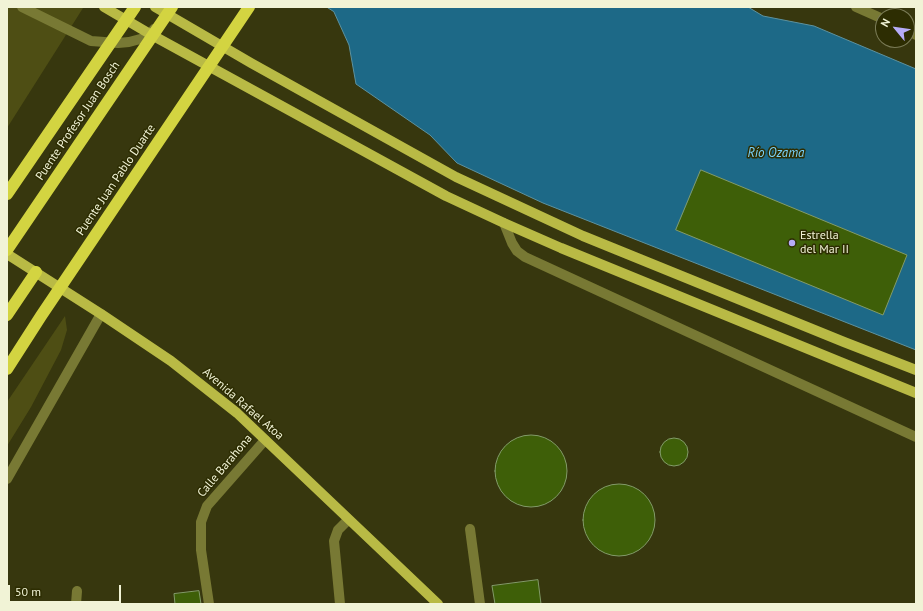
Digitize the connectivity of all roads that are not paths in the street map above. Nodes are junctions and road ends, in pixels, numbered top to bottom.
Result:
1 (22, 7) edge
2 (104, 7) edge
3 (130, 7) edge
4 (135, 7) edge
5 (155, 7) edge
6 (249, 7) edge
7 (856, 7) edge
8 (168, 10) edge
9 (875, 15) edge
10 (123, 18) junction
11 (150, 34) junction
12 (7, 194) edge
13 (504, 222) junction
14 (7, 250) edge
15 (7, 254) edge
16 (36, 272) junction
17 (101, 314) junction
18 (7, 315) edge
19 (7, 369) edge
20 (916, 370) edge
21 (916, 393) edge
22 (916, 437) edge
23 (265, 440) junction
24 (7, 479) edge
25 (348, 520) junction
26 (470, 529) dead end
27 (77, 591) dead end
28 (76, 604) edge
29 (209, 604) edge
30 (340, 604) edge
31 (438, 604) edge
32 (480, 604) edge

1 - 11 street
2 - 10 main road
3 - 10 street
4 - 12 highway, Puente Profesor Juan Bosch
5 - 8 main road
6 - 19 highway, Puente Juan Pablo Duarte
7 - 9 street
8 - 11 street
8 - 14 highway, Puente Profesor Juan Bosch
8 - 20 main road
10 - 11 main road
11 - 13 main road
13 - 21 main road
13 - 22 street
15 - 16 main road, Avenida Rafael Atoa
16 - 17 main road, Avenida Rafael Atoa
16 - 18 highway
17 - 23 main road, Avenida Rafael Atoa
17 - 24 street
23 - 25 main road, Avenida Rafael Atoa
23 - 29 street, Calle Barahona
25 - 30 street
25 - 31 main road, Avenida Rafael Atoa
26 - 32 street
27 - 28 street

